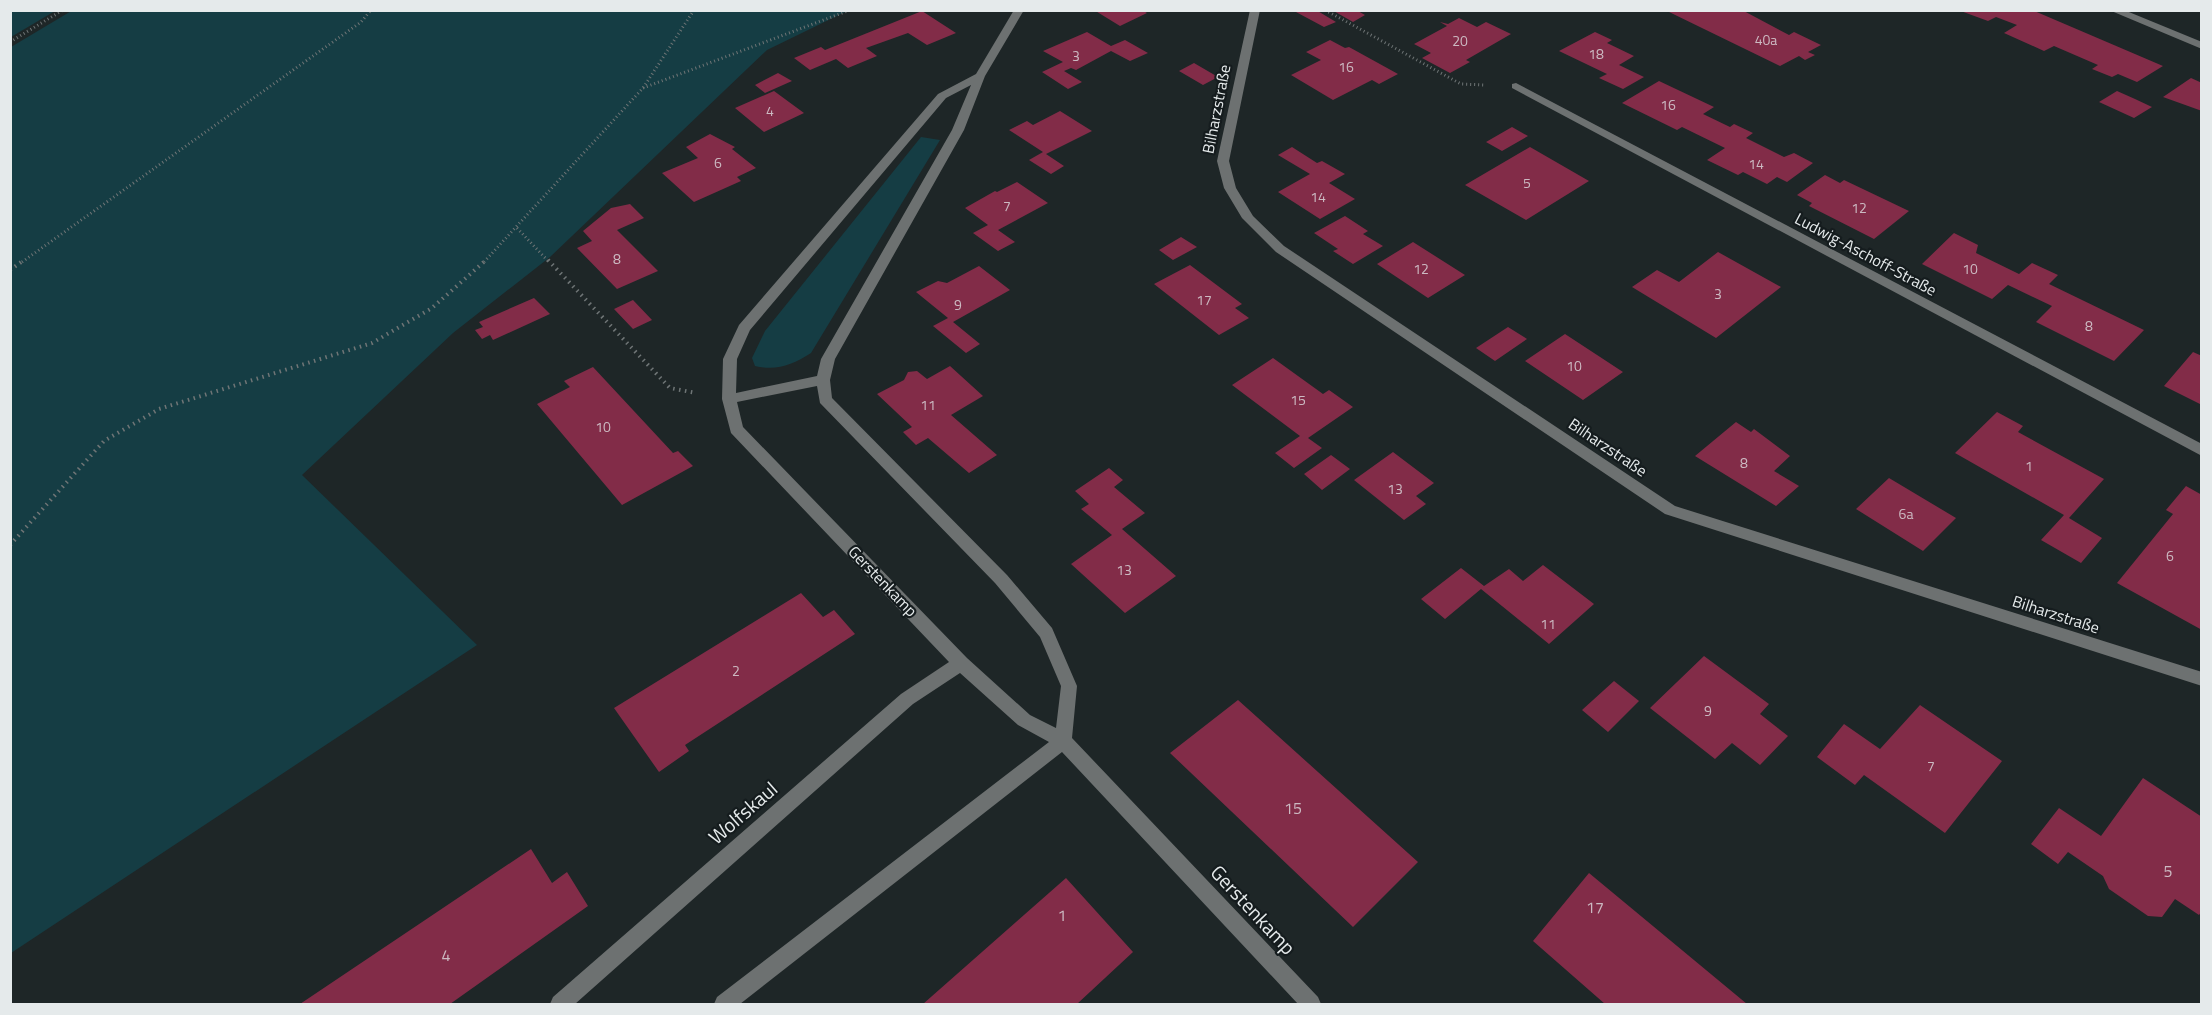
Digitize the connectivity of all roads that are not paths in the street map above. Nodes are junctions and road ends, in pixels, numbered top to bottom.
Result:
1 (1019, 10) edge
2 (1255, 10) edge
3 (2114, 10) edge
4 (2202, 46) edge
5 (980, 76) junction
6 (1516, 86) road end
7 (823, 380) junction
8 (729, 399) junction
9 (2202, 451) edge
10 (961, 663) junction
11 (2202, 679) edge
12 (1063, 741) junction
13 (560, 1005) edge
14 (724, 1005) edge
15 (1311, 1005) edge

1 - 5 street
2 - 11 street, Bilharzstraße
3 - 4 street
5 - 7 street
5 - 8 street, Gerstenkamp
6 - 9 street, Ludwig-Aschoff-Straße
7 - 8 street
7 - 12 street
8 - 10 street, Gerstenkamp
10 - 12 street, Gerstenkamp
10 - 13 street, Wolfskaul
12 - 14 street
12 - 15 street, Gerstenkamp

